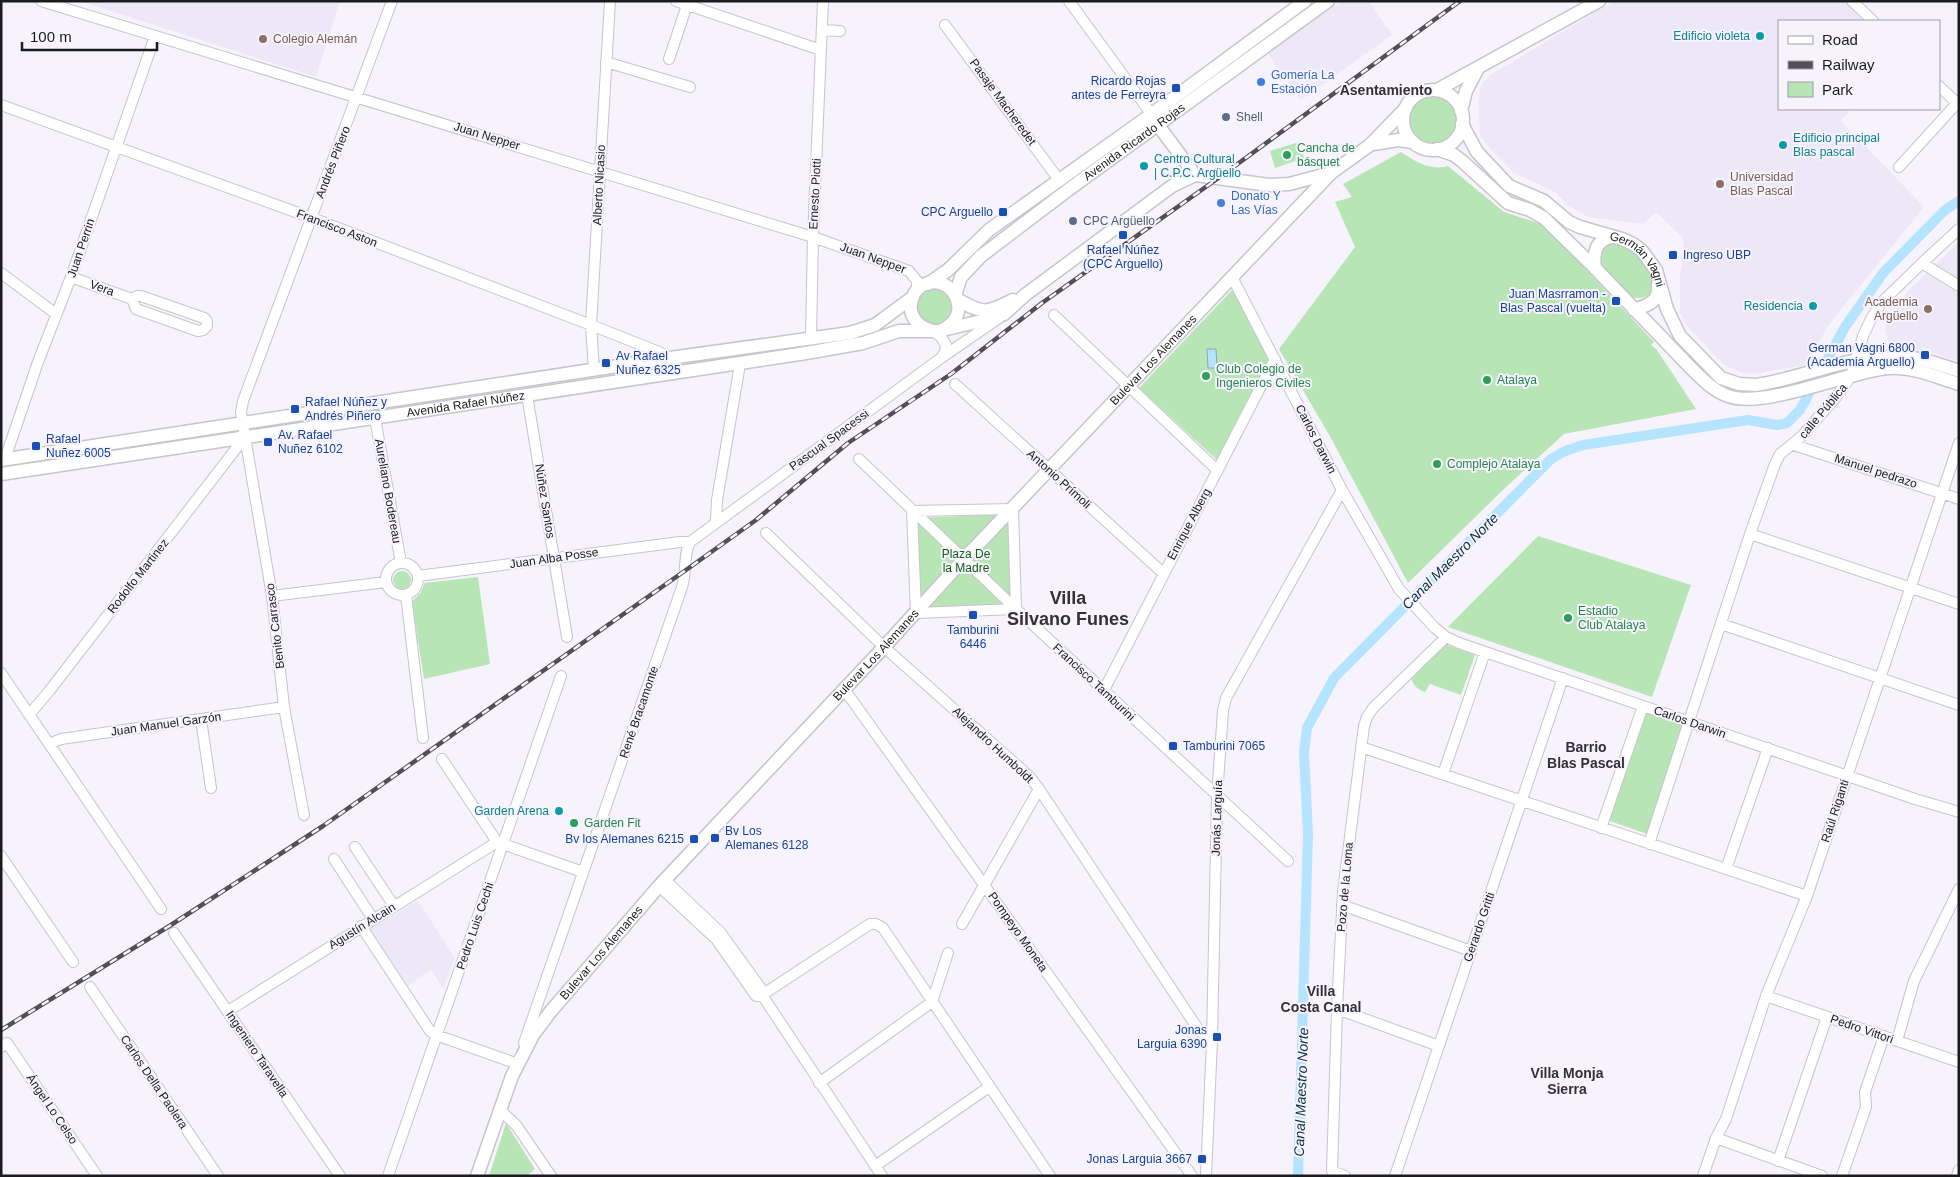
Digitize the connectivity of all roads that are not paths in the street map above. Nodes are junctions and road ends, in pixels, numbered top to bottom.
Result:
1 (41, 1) edge
2 (392, 1) edge
3 (610, 1) edge
4 (676, 1) edge
5 (823, 1) edge
6 (1069, 1) edge
7 (1304, 1) edge
8 (1328, 1) edge
9 (1599, 1) edge
10 (1852, 1) edge
11 (687, 5) junction
12 (1872, 20) edge
13 (945, 25) dead end
14 (822, 30) junction
15 (840, 31) dead end
16 (155, 36) junction
17 (821, 50) junction
18 (669, 59) dead end
19 (606, 62) junction
20 (1478, 68) junction
21 (690, 87) dead end
22 (1940, 87) edge
23 (1437, 90) junction
24 (358, 97) junction
25 (1958, 103) edge
26 (1, 105) edge
27 (1406, 108) junction
28 (1461, 110) junction
29 (1155, 120) junction
30 (1462, 124) junction
31 (1413, 142) junction
32 (1370, 145) junction
33 (116, 147) junction
34 (1437, 149) junction
35 (1181, 156) junction
36 (1899, 167) dead end
37 (600, 172) junction
38 (1331, 173) junction
39 (1195, 175) junction
40 (1060, 180) junction
41 (1289, 184) junction
42 (1172, 186) junction
43 (1296, 210) junction
44 (312, 218) junction
45 (1959, 230) edge
46 (813, 237) junction
47 (1611, 237) junction
48 (1922, 263) junction
49 (1595, 268) junction
50 (2, 274) edge
51 (71, 277) junction
52 (1232, 277) junction
53 (1658, 279) junction
54 (1959, 286) edge
55 (919, 290) junction
56 (1025, 295) junction
57 (956, 297) junction
58 (132, 299) junction
59 (1634, 310) junction
60 (56, 314) junction
61 (1004, 314) junction
62 (1054, 315) dead end
63 (591, 325) junction
64 (935, 330) junction
65 (811, 338) junction
66 (670, 358) junction
67 (941, 358) junction
68 (1275, 359) junction
69 (1855, 362) junction
70 (739, 363) junction
71 (613, 366) junction
72 (594, 370) junction
73 (1959, 371) edge
74 (1851, 376) junction
75 (955, 384) dead end
76 (1959, 384) edge
77 (1128, 387) junction
78 (527, 395) junction
79 (276, 418) junction
80 (375, 418) junction
81 (242, 423) junction
82 (245, 437) junction
83 (210, 443) junction
84 (1959, 443) edge
85 (1794, 445) junction
86 (3, 459) edge
87 (859, 459) dead end
88 (1217, 470) junction
89 (1050, 471) junction
90 (1, 474) edge
91 (1342, 490) junction
92 (1942, 493) junction
93 (1959, 499) edge
94 (1013, 509) junction
95 (912, 512) junction
96 (716, 521) junction
97 (766, 533) dead end
98 (1750, 534) junction
99 (690, 542) junction
100 (554, 557) junction
101 (964, 560) junction
102 (401, 563) junction
103 (1163, 573) junction
104 (418, 576) junction
105 (386, 582) junction
106 (1911, 588) junction
107 (406, 595) junction
108 (272, 596) junction
109 (1959, 604) edge
110 (1016, 609) junction
111 (916, 612) junction
112 (1721, 624) junction
113 (567, 637) dead end
114 (1446, 637) junction
115 (884, 647) junction
116 (1485, 652) junction
117 (1, 674) edge
118 (560, 676) dead end
119 (1563, 678) junction
120 (1881, 678) junction
121 (844, 689) junction
122 (1104, 690) junction
123 (1959, 705) edge
124 (1643, 706) junction
125 (284, 707) junction
126 (29, 714) junction
127 (201, 719) junction
128 (1689, 721) junction
129 (423, 738) dead end
130 (48, 744) junction
131 (1361, 747) junction
132 (1768, 748) junction
133 (442, 759) dead end
134 (1443, 774) junction
135 (1847, 776) junction
136 (211, 788) dead end
137 (1039, 789) junction
138 (1217, 796) junction
139 (1522, 801) junction
140 (1959, 812) edge
141 (304, 815) dead end
142 (1602, 828) junction
143 (500, 843) junction
144 (1649, 844) junction
145 (355, 847) dead end
146 (1, 856) edge
147 (334, 859) dead end
148 (1288, 861) dead end
149 (1726, 869) junction
150 (583, 872) junction
151 (662, 883) junction
152 (985, 885) junction
153 (1959, 889) edge
154 (1807, 896) junction
155 (1342, 905) junction
156 (394, 906) junction
157 (161, 909) dead end
158 (373, 919) junction
159 (962, 924) dead end
160 (361, 926) junction
161 (174, 933) dead end
162 (1471, 951) junction
163 (948, 954) dead end
164 (73, 962) dead end
165 (90, 987) dead end
166 (762, 996) junction
167 (1766, 996) junction
168 (932, 1002) junction
169 (1337, 1009) junction
170 (228, 1011) junction
171 (1827, 1017) junction
172 (436, 1035) junction
173 (1884, 1036) junction
174 (1212, 1041) junction
175 (1897, 1041) junction
176 (4, 1045) edge
177 (1439, 1046) junction
178 (1959, 1062) edge
179 (518, 1064) junction
180 (819, 1083) junction
181 (989, 1087) junction
182 (500, 1110) junction
183 (1716, 1138) junction
184 (1778, 1161) junction
185 (876, 1166) junction
186 (1959, 1170) edge
187 (98, 1176) edge
188 (218, 1176) edge
189 (340, 1176) edge
190 (388, 1176) edge
191 (477, 1176) edge
192 (551, 1176) edge
193 (882, 1176) edge
194 (1049, 1176) edge
195 (1192, 1176) edge
196 (1206, 1176) edge
197 (1345, 1176) edge
198 (1395, 1176) edge
199 (1703, 1176) edge
200 (1822, 1176) edge
201 (1842, 1176) edge
202 (1957, 1176) edge

1 - 16 street, Juan Nepper
2 - 24 street, Andrés Piñero
3 - 19 street, Alberto Nicasio
4 - 11 street
5 - 14 street
6 - 29 street
7 - 29 main road, Avenida Ricardo Rojas
8 - 29 main road, Avenida Ricardo Rojas
9 - 20 main road
10 - 12 street
11 - 17 street
11 - 18 street
13 - 40 street, Pasaje Macheredet
14 - 15 street
14 - 17 street, Ernesto Piotti
16 - 24 street, Juan Nepper
16 - 33 street, Juan Perrin
17 - 46 street, Ernesto Piotti
19 - 21 street
19 - 37 street, Alberto Nicasio
20 - 23 main road
20 - 28 main road
22 - 25 street
23 - 27 main road
23 - 28 main road
24 - 37 street, Juan Nepper
24 - 44 street, Andrés Piñero
25 - 36 street
26 - 33 street, Francisco Aston
27 - 31 main road
27 - 32 main road
28 - 30 main road
29 - 35 main road
29 - 40 main road, Avenida Ricardo Rojas
29 - 57 main road, Avenida Ricardo Rojas
30 - 34 main road
30 - 47 main road, Germán Vagni
31 - 32 main road
31 - 34 main road
32 - 38 main road
33 - 44 street, Francisco Aston
33 - 51 street, Juan Perrin
34 - 49 main road
35 - 39 main road
35 - 42 main road
37 - 46 street, Juan Nepper
37 - 63 street, Alberto Nicasio
38 - 41 main road
38 - 43 main road, Bulevar Los Alemanes
39 - 41 main road
39 - 42 main road, Avenida Rafael Núñez
40 - 55 main road, Avenida Ricardo Rojas
41 - 43 main road
42 - 56 main road, Avenida Rafael Núñez
43 - 52 main road, Bulevar Los Alemanes
44 - 63 street, Francisco Aston
44 - 81 street, Andrés Piñero
45 - 48 street
46 - 55 street, Juan Nepper
46 - 65 street, Ernesto Piotti
47 - 49 main road
47 - 53 main road, Germán Vagni
48 - 54 street
48 - 69 street
49 - 59 main road
50 - 60 street
51 - 58 street, Vera
51 - 60 street, Juan Perrin
52 - 68 street, Carlos Darwin
52 - 77 main road, Bulevar Los Alemanes
53 - 59 main road
53 - 69 main road, Germán Vagni
55 - 57 main road, Avenida Rafael Núñez
55 - 64 main road
55 - 65 main road, Avenida Rafael Núñez
56 - 57 main road, Avenida Rafael Núñez
56 - 61 main road, Avenida Rafael Núñez
57 - 64 main road
58 - 58 street
59 - 74 main road
60 - 86 street, Juan Perrin
61 - 64 main road, Avenida Rafael Núñez
61 - 67 street, Pascual Spacessi
62 - 77 street
63 - 66 street, Francisco Aston
63 - 72 street, Alberto Nicasio
64 - 67 street
64 - 70 main road, Avenida Rafael Núñez
65 - 66 main road, Avenida Rafael Núñez
66 - 71 main road, Avenida Rafael Núñez
67 - 96 street, Pascual Spacessi
68 - 88 street, Enrique Alberg
68 - 91 street, Carlos Darwin
69 - 73 main road
69 - 74 street, calle Pública
70 - 78 main road, Avenida Rafael Núñez
70 - 96 street
71 - 72 main road, Avenida Rafael Núñez
71 - 78 main road
72 - 79 main road, Avenida Rafael Núñez
74 - 76 main road
74 - 85 street, calle Pública
75 - 89 street, Antonio Prímoli
77 - 88 street
77 - 89 main road, Bulevar Los Alemanes
78 - 80 main road, Avenida Rafael Núñez
78 - 100 street, Núñez Santos
79 - 81 main road, Avenida Rafael Núñez
79 - 82 main road
80 - 82 main road, Avenida Rafael Núñez
80 - 102 street, Aureliano Bodereau
81 - 82 street, Andrés Piñero
81 - 83 main road
81 - 86 main road, Avenida Rafael Núñez
82 - 83 main road, Avenida Rafael Núñez
82 - 108 street, Benito Carrasco
82 - 126 street, Rodolfo Martinez
83 - 90 main road, Avenida Rafael Núñez
84 - 92 street, Raúl Riganti
85 - 92 street, Manuel pedrazo
85 - 98 street, calle Pública
87 - 95 street, Francisco Tamburini
88 - 103 street, Enrique Alberg
89 - 94 main road, Bulevar Los Alemanes
89 - 103 street, Antonio Prímoli
91 - 114 street, Carlos Darwin
91 - 138 street, Jonás Larguía
92 - 93 street, Manuel pedrazo
92 - 106 street, Raúl Riganti
94 - 95 street
94 - 101 main road, Bulevar Los Alemanes
94 - 110 street
95 - 101 street, Francisco Tamburini
95 - 111 street
96 - 99 street
97 - 115 street, Alejandro Humboldt
98 - 106 street
98 - 112 street
99 - 100 street, Juan Alba Posse
99 - 150 street, René Bracamonte
100 - 104 street, Juan Alba Posse
100 - 113 street, Núñez Santos
101 - 110 street, Francisco Tamburini
101 - 111 main road, Bulevar Los Alemanes
102 - 104 street
102 - 105 street
103 - 122 street, Enrique Alberg
104 - 107 street
105 - 107 street
105 - 108 street
106 - 109 street
106 - 120 street, Raúl Riganti
107 - 129 street
108 - 125 street, Benito Carrasco
110 - 111 street
110 - 122 street, Francisco Tamburini
111 - 115 main road, Bulevar Los Alemanes
112 - 120 street
112 - 128 street
114 - 116 street, Carlos Darwin
114 - 131 street, Pozo de la Loma
115 - 121 main road, Bulevar Los Alemanes
115 - 137 street, Alejandro Humboldt
116 - 119 street, Carlos Darwin
116 - 134 street
117 - 126 street
118 - 143 street, Pedro Luis Cechi
119 - 124 street, Carlos Darwin
119 - 139 street, Gerardo Gritti
120 - 123 street
120 - 135 street, Raúl Riganti
121 - 151 main road, Bulevar Los Alemanes
121 - 152 street, Pompeyo Moneta
122 - 138 street, Francisco Tamburini
124 - 128 street, Carlos Darwin
124 - 142 street
125 - 127 street, Juan Manuel Garzón
125 - 141 street, Benito Carrasco
126 - 130 street
127 - 130 street, Juan Manuel Garzón
127 - 136 street
128 - 132 street, Carlos Darwin
128 - 144 street
130 - 157 street
131 - 134 street
131 - 155 street, Pozo de la Loma
132 - 135 street, Carlos Darwin
132 - 149 street
133 - 143 street
134 - 139 street
135 - 140 street, Carlos Darwin
135 - 154 street, Raúl Riganti
137 - 152 street
137 - 174 street, Alejandro Humboldt
138 - 148 street, Francisco Tamburini
138 - 174 street, Jonás Larguía
139 - 142 street
139 - 162 street, Gerardo Gritti
142 - 144 street
143 - 150 street
143 - 156 street, Agustín Alcain
143 - 172 street, Pedro Luis Cechi
144 - 149 street
145 - 156 street
146 - 164 street
147 - 158 street
149 - 154 street
150 - 179 street, René Bracamonte
151 - 166 street
151 - 179 main road, Bulevar Los Alemanes
152 - 159 street
152 - 195 street, Pompeyo Moneta
153 - 175 street
154 - 167 street, Raúl Riganti
155 - 162 street
155 - 169 street, Pozo de la Loma
156 - 158 street, Agustín Alcain
158 - 160 street, Agustín Alcain
160 - 170 street, Agustín Alcain
160 - 172 street
161 - 170 street, Ingeniero Taravella
162 - 177 street, Gerardo Gritti
163 - 168 street
165 - 188 street, Carlos Della Paolera
166 - 168 street
166 - 180 street
167 - 171 street, Pedro Vittori
167 - 183 street, Raúl Riganti
168 - 180 street
168 - 181 street
169 - 177 street
169 - 197 street, Pozo de la Loma
170 - 189 street, Ingeniero Taravella
171 - 173 street, Pedro Vittori
171 - 184 street
172 - 179 street
172 - 190 street, Pedro Luis Cechi
173 - 175 street, Pedro Vittori
173 - 201 street
174 - 196 street, Jonás Larguía
175 - 178 street, Pedro Vittori
176 - 187 street, Ángel Lo Celso
177 - 198 street, Gerardo Gritti
179 - 182 main road, Bulevar Los Alemanes
180 - 185 street
181 - 185 street
181 - 194 street
182 - 191 main road, Bulevar Los Alemanes
182 - 192 street
183 - 184 street
183 - 199 street, Raúl Riganti
184 - 200 street
185 - 193 street
186 - 202 street

